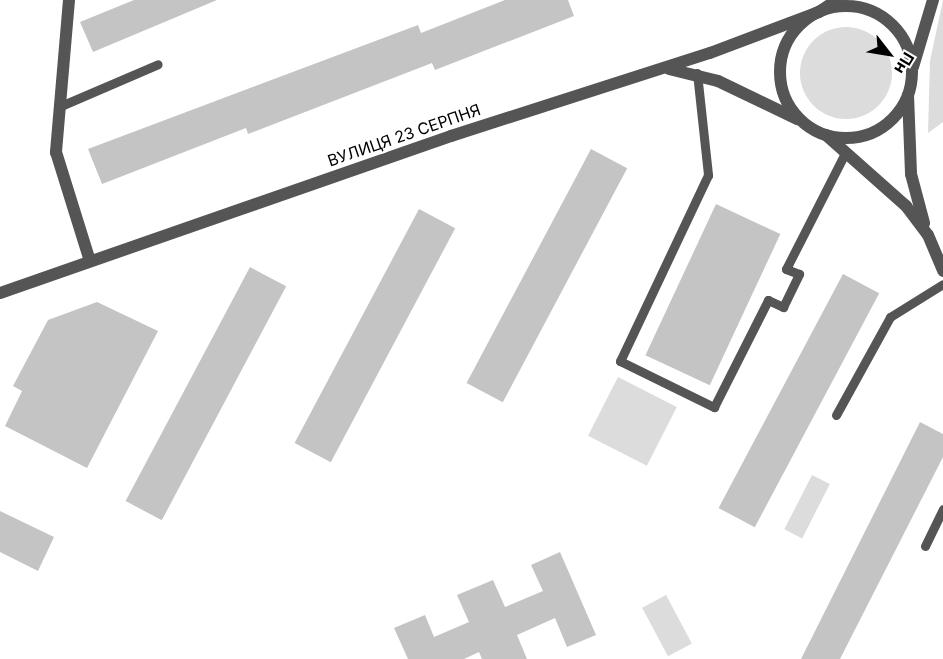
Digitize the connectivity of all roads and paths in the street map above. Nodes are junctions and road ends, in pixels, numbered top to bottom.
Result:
1 (69, 0) edge
2 (837, 0) edge
3 (933, 0) edge
4 (819, 12) junction
5 (158, 64) dead end
6 (662, 69) junction
7 (912, 71) junction
8 (697, 73) junction
9 (908, 94) junction
10 (63, 105) junction
11 (803, 121) junction
12 (825, 134) junction
13 (846, 151) junction
14 (928, 235) junction
15 (90, 261) junction
16 (943, 271) edge
17 (943, 284) edge
18 (0, 293) edge
19 (836, 415) dead end
20 (943, 509) edge
21 (925, 546) dead end

1 - 10 street
2 - 4 street, ВУЛИЦЯ 23 СЕРПНЯ
3 - 7 street, ВУЛИЦЯ 23 СЕРПНЯ
4 - 6 street, ВУЛИЦЯ 23 СЕРПНЯ
4 - 7 street, ВУЛИЦЯ 23 СЕРПНЯ
4 - 11 street, ВУЛИЦЯ 23 СЕРПНЯ
5 - 10 lane
6 - 8 street
6 - 15 street, ВУЛИЦЯ 23 СЕРПНЯ
7 - 9 street, ВУЛИЦЯ 23 СЕРПНЯ
8 - 11 street
8 - 13 lane
9 - 12 street, ВУЛИЦЯ 23 СЕРПНЯ
9 - 14 street, ВУЛИЦЯ 23 СЕРПНЯ
10 - 15 street
11 - 12 street, ВУЛИЦЯ 23 СЕРПНЯ
12 - 13 street
13 - 14 street
14 - 16 street
15 - 18 street, ВУЛИЦЯ 23 СЕРПНЯ
17 - 19 lane
20 - 21 lane

